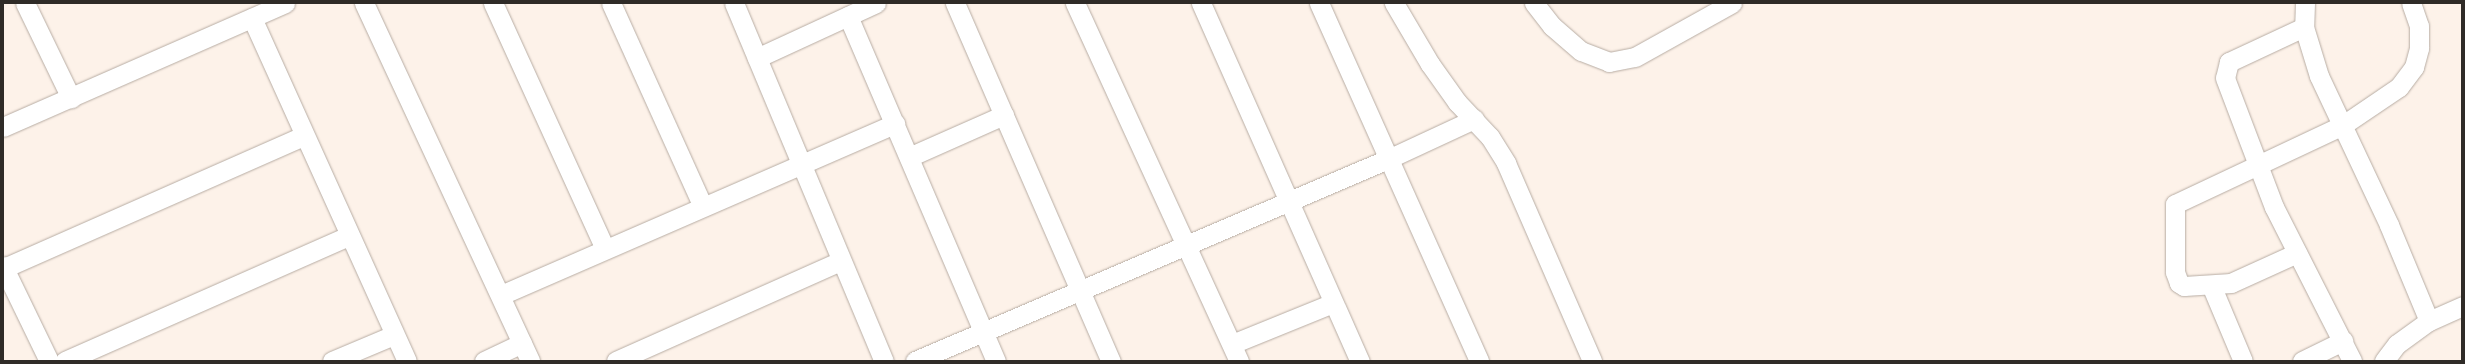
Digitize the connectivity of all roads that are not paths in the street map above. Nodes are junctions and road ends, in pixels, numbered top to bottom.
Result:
1 (25, 3) edge
2 (285, 3) edge
3 (364, 3) edge
4 (493, 3) edge
5 (611, 3) edge
6 (734, 3) edge
7 (876, 3) edge
8 (955, 3) edge
9 (1075, 3) edge
10 (1201, 3) edge
11 (1319, 3) edge
12 (1394, 3) edge
13 (1534, 3) edge
14 (1732, 3) edge
15 (2305, 3) edge
16 (2411, 3) edge
17 (848, 16) junction
18 (252, 18) junction
19 (2304, 27) junction
20 (758, 58) junction
21 (71, 98) junction
22 (1004, 115) junction
23 (1474, 119) junction
24 (894, 124) junction
25 (2343, 125) junction
26 (3, 127) edge
27 (303, 136) junction
28 (909, 157) junction
29 (1388, 159) junction
30 (799, 162) junction
31 (2259, 165) junction
32 (1288, 201) junction
33 (702, 205) junction
34 (348, 236) junction
35 (1186, 244) junction
36 (605, 249) junction
37 (2297, 253) junction
38 (841, 261) junction
39 (4, 267) edge
40 (2211, 285) junction
41 (1079, 288) junction
42 (501, 295) junction
43 (1333, 302) junction
44 (2462, 306) edge
45 (2429, 321) junction
46 (984, 330) junction
47 (394, 335) junction
48 (2343, 341) junction
49 (522, 343) junction
50 (1236, 352) edge
51 (49, 361) edge
52 (65, 361) edge
53 (332, 361) edge
54 (407, 361) edge
55 (484, 361) edge
56 (530, 361) edge
57 (616, 361) edge
58 (884, 361) edge
59 (915, 361) edge
60 (996, 361) edge
61 (1111, 361) edge
62 (1360, 361) edge
63 (1479, 361) edge
64 (1592, 361) edge
65 (2243, 361) edge
66 (2302, 361) edge
67 (2352, 361) edge
68 (2384, 361) edge

1 - 21 street
2 - 18 street
3 - 42 street
4 - 36 street
5 - 33 street
6 - 20 street
7 - 17 street
8 - 22 street
9 - 35 street
10 - 32 street
11 - 29 street
12 - 23 street
13 - 14 street
15 - 19 street
16 - 25 street
17 - 20 street
17 - 24 street
18 - 21 street
18 - 27 street
19 - 25 street
19 - 31 street
20 - 30 street
21 - 26 street
22 - 28 street
22 - 41 street
23 - 29 street
23 - 64 street
24 - 28 street
24 - 30 street
25 - 31 street
25 - 45 street
27 - 34 street
27 - 39 street
28 - 46 street
29 - 32 street
29 - 63 street
30 - 33 street
30 - 38 street
31 - 37 street
31 - 40 street
32 - 35 street
32 - 43 street
33 - 36 street
34 - 47 street
34 - 52 street
35 - 41 street
35 - 50 street
36 - 42 street
37 - 40 street
37 - 48 street
38 - 57 street
38 - 58 street
39 - 51 street
40 - 65 street
41 - 46 street
41 - 61 street
42 - 49 street
43 - 50 street
43 - 62 street
44 - 45 street
45 - 68 street
46 - 59 street
46 - 60 street
47 - 53 street
47 - 54 street
48 - 66 street
48 - 67 street
49 - 55 street
49 - 56 street

